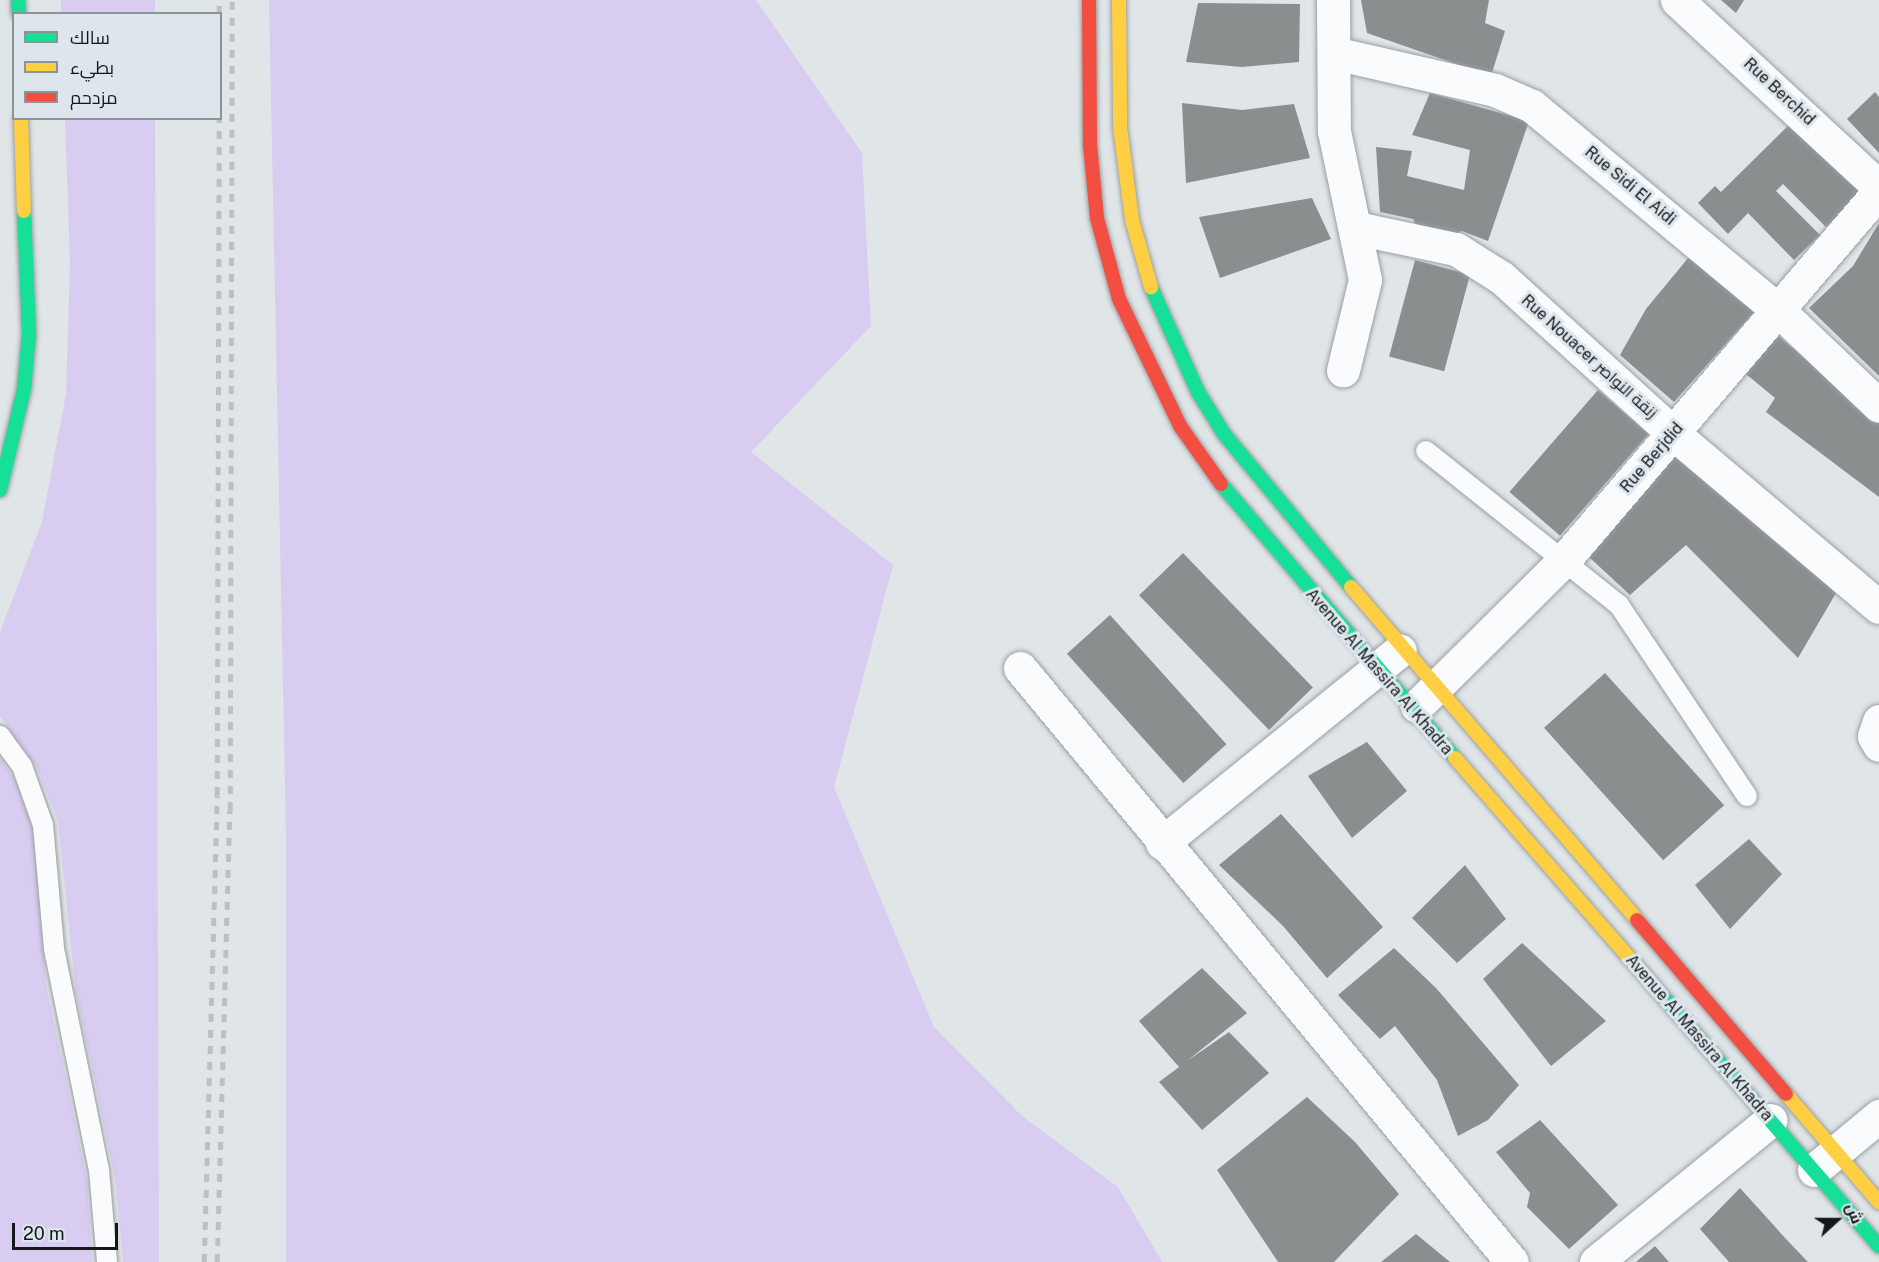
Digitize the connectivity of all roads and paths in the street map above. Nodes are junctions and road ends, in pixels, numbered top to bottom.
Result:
1 (1089, 0) edge
2 (1119, 0) edge
3 (1333, 0) edge
4 (1677, 0) edge
5 (1334, 53) junction
6 (21, 120) edge
7 (1879, 187) edge
8 (1879, 192) edge
9 (1356, 228) junction
10 (1778, 310) junction
11 (1343, 370) dead end
12 (1879, 406) edge
13 (1674, 434) junction
14 (1426, 451) dead end
15 (0, 490) edge
16 (1565, 559) junction
17 (1879, 607) edge
18 (1404, 647) junction
19 (1020, 668) dead end
20 (1376, 668) junction
21 (1439, 688) junction
22 (1412, 711) junction
23 (0, 736) edge
24 (1747, 796) dead end
25 (1162, 843) junction
26 (1879, 1116) edge
27 (1771, 1120) junction
28 (1825, 1161) junction
29 (1879, 1202) edge
30 (1879, 1246) edge
31 (107, 1262) edge
32 (1512, 1262) edge
33 (1596, 1262) edge

1 - 20 main road, Avenue Al Massira Al Khadra
2 - 18 main road, Avenue Al Massira Al Khadra
3 - 5 street
4 - 7 street, Rue Berchid
5 - 9 street
5 - 10 street, Rue Sidi El Aidi
6 - 15 main road
8 - 10 street, Rue Berjdid
9 - 11 street
9 - 13 street, Rue Nouacer زنقة النواصر
10 - 12 street, Rue Sidi El Aidi
10 - 13 street, Rue Berjdid
13 - 16 street, Rue Berjdid
13 - 17 street, Rue Nouacer زنقة النواصر
14 - 16 lane
16 - 21 street, Rue Berjdid
16 - 24 lane
18 - 20 street
18 - 21 main road, Avenue Al Massira Al Khadra
19 - 25 street
20 - 22 main road, Avenue Al Massira Al Khadra
20 - 25 street
21 - 22 street, Rue Berjdid
21 - 28 main road, Avenue Al Massira Al Khadra
22 - 27 main road, Avenue Al Massira Al Khadra
23 - 31 lane
25 - 32 street
26 - 28 street
27 - 28 main road, Avenue Al Massira Al Khadra
27 - 33 street
28 - 29 main road, Avenue Al Massira Al Khadra
28 - 30 main road, Avenue Al Massira Al Khadra

